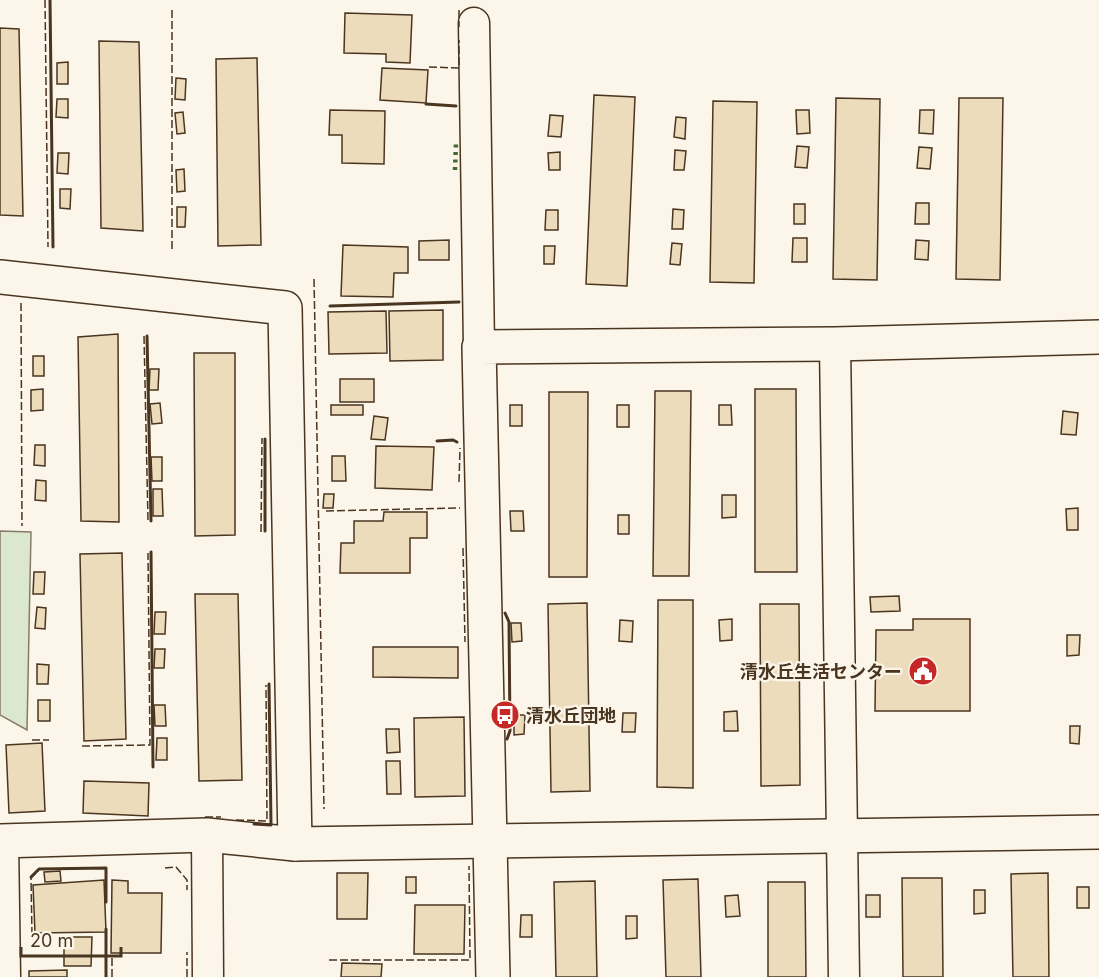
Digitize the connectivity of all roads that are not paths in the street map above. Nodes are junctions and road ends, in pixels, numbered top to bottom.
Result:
1 (474, 23) dead end
2 (0, 277) edge
3 (1099, 336) edge
4 (835, 344) junction
5 (478, 347) junction
6 (1099, 832) edge
7 (207, 835) junction
8 (842, 835) junction
9 (1, 841) edge
10 (489, 842) junction
11 (295, 844) junction
12 (5, 977) edge
13 (208, 977) edge
14 (493, 977) edge
15 (844, 977) edge

1 - 5 street
2 - 11 street
3 - 4 street
4 - 5 street
4 - 8 street
5 - 10 street
6 - 8 street
7 - 9 street
7 - 11 street
7 - 13 street
8 - 10 street
8 - 15 street
9 - 12 street
10 - 11 street
10 - 14 street

